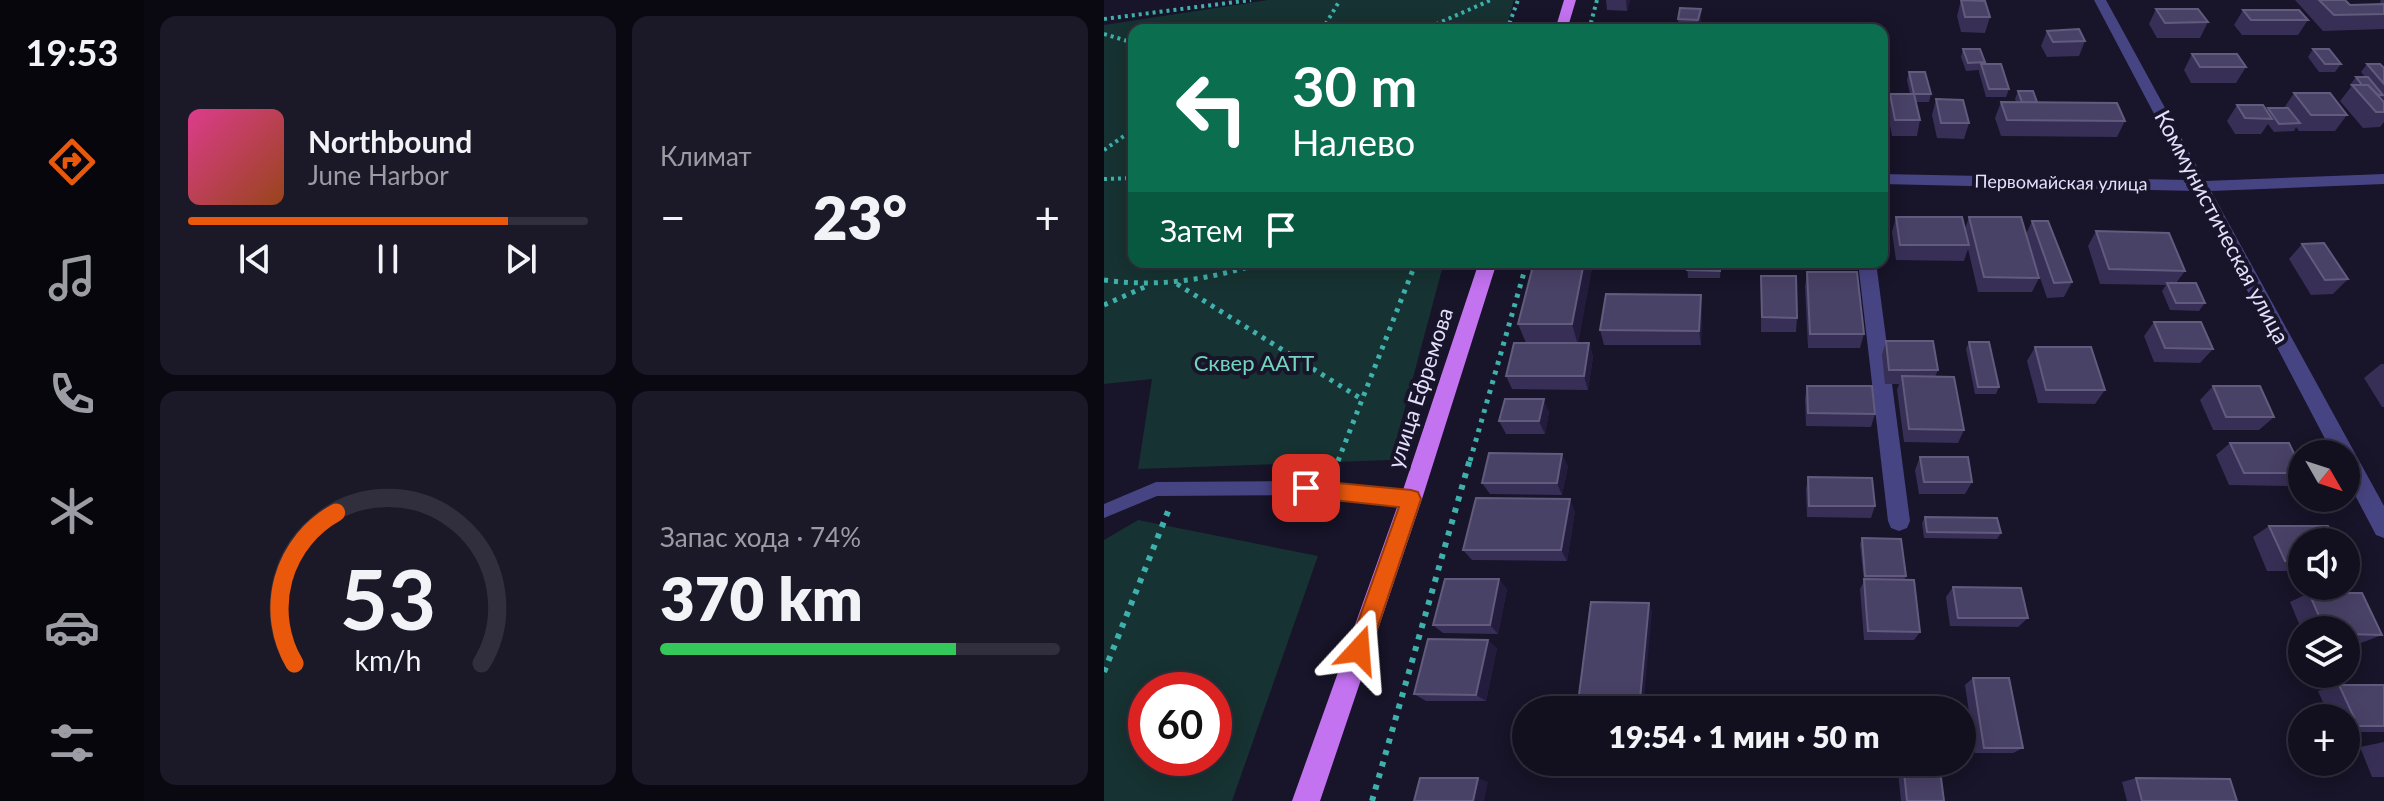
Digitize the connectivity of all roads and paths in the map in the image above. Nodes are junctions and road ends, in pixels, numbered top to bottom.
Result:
1 (1251, 0) edge
2 (1340, 0) edge
3 (1491, 0) edge
4 (1518, 0) edge
5 (1570, 0) edge
6 (1597, 0) edge
7 (2100, 0) edge
8 (1104, 19) edge
9 (1326, 24) edge
10 (1437, 24) edge
11 (1509, 24) edge
12 (1563, 24) edge
13 (1591, 24) edge
14 (1104, 34) edge
15 (1128, 41) edge
16 (1128, 133) edge
17 (1104, 150) edge
18 (1128, 178) edge
19 (1104, 179) edge
20 (1888, 179) edge
21 (2384, 179) edge
22 (2201, 186) junction
23 (1247, 268) edge
24 (1414, 268) edge
25 (1486, 268) edge
26 (1525, 268) edge
27 (1868, 268) edge
28 (1104, 280) edge
29 (1177, 284) junction
30 (1148, 285) junction
31 (1104, 305) edge
32 (1363, 400) junction
33 (2336, 440) edge
34 (2360, 484) edge
35 (1177, 489) junction
36 (1327, 490) junction
37 (1411, 499) junction
38 (1104, 511) edge
39 (1899, 521) dead end
40 (2384, 528) edge
41 (1104, 672) edge
42 (1306, 801) edge
43 (1372, 801) edge

1 - 8 path
2 - 9 path
3 - 10 path
4 - 11 path
5 - 12 main road
6 - 13 path
7 - 22 street, Коммунистическая улица
14 - 15 path
16 - 17 path
18 - 19 path
20 - 22 street, Первомайская улица
21 - 22 street, Первомайская улица
22 - 33 street, Коммунистическая улица
23 - 29 path
24 - 32 path
25 - 37 main road, улица Ефремова
26 - 43 path
27 - 39 street
28 - 30 path
29 - 30 path
29 - 32 path
30 - 31 path
32 - 36 path
34 - 40 street, Коммунистическая улица
35 - 36 lane
35 - 38 lane
35 - 41 path
36 - 37 lane
37 - 42 main road, улица Ефремова

